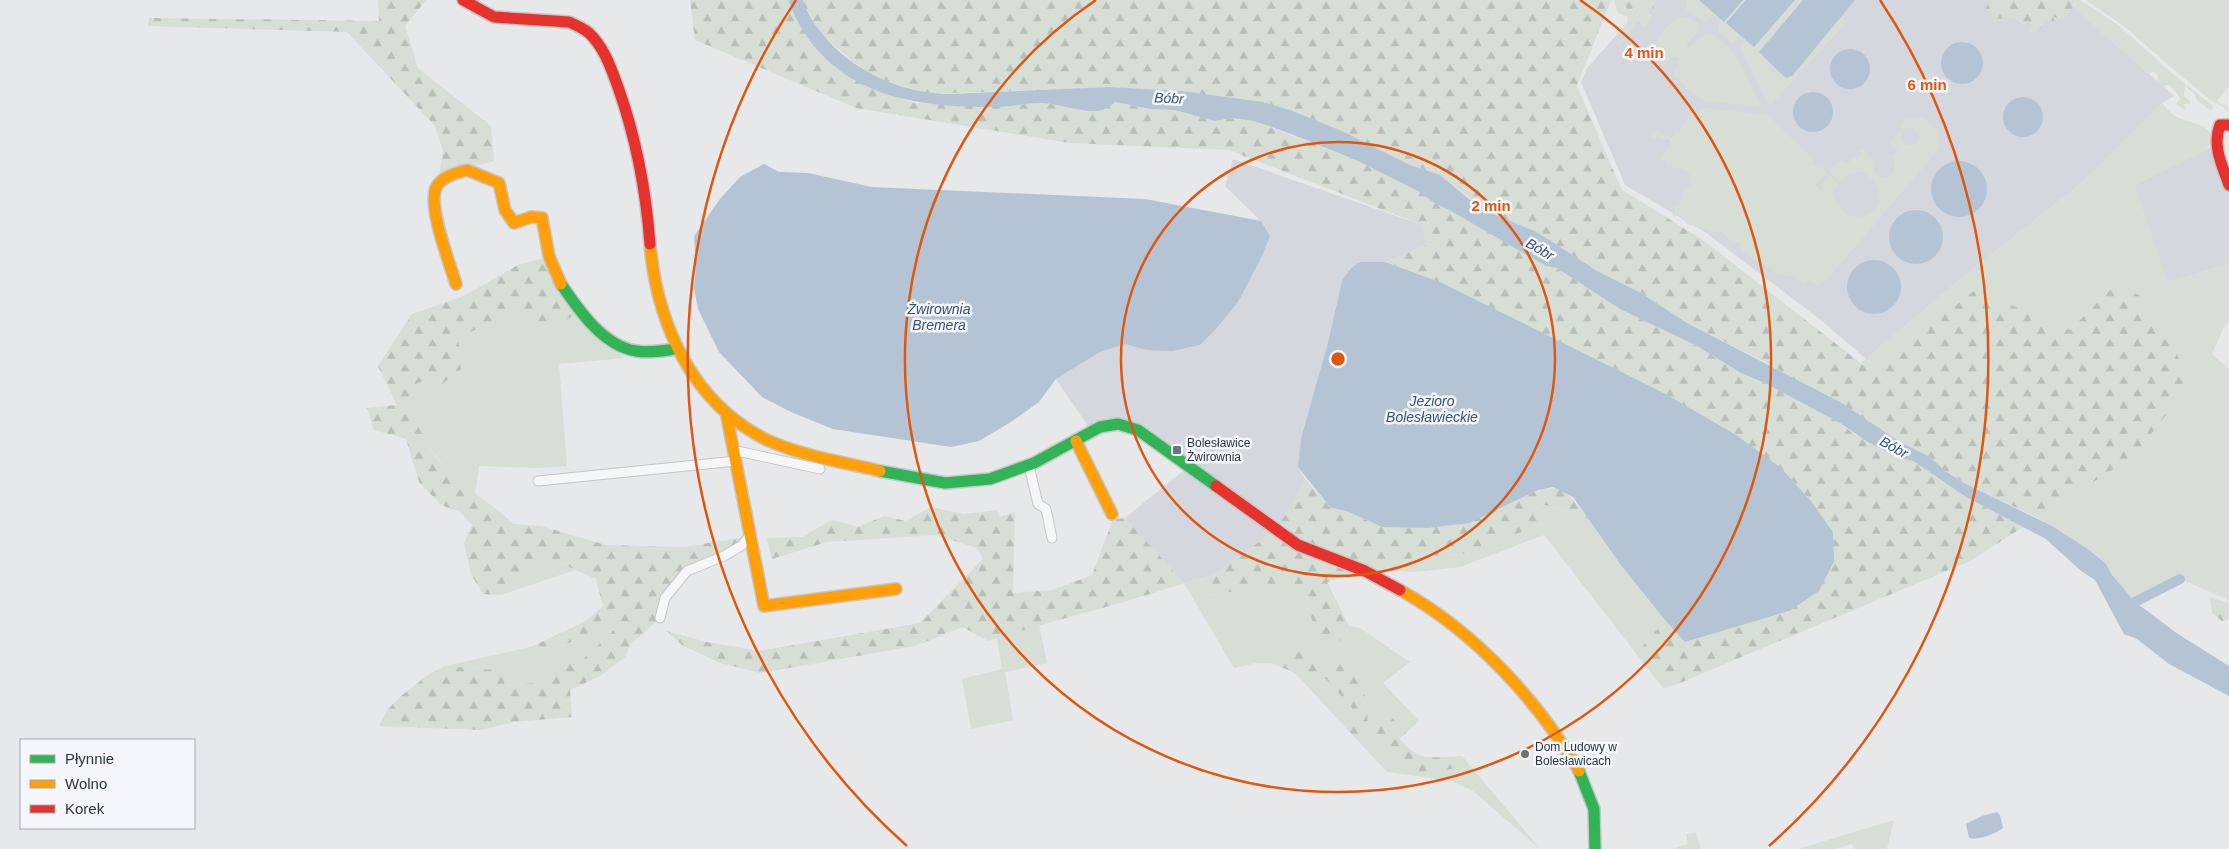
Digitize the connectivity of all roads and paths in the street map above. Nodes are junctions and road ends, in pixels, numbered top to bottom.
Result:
1 (464, 0) edge
2 (2229, 125) edge
3 (2229, 184) edge
4 (456, 284) dead end
5 (675, 349) junction
6 (726, 412) junction
7 (1076, 441) junction
8 (735, 455) junction
9 (1030, 466) junction
10 (820, 469) dead end
11 (538, 481) dead end
12 (1112, 514) dead end
13 (750, 536) junction
14 (1052, 538) dead end
15 (896, 589) dead end
16 (660, 618) dead end
17 (1596, 849) edge

1 - 5 street
2 - 3 street
4 - 5 street
5 - 6 street
6 - 8 street
6 - 9 street
7 - 9 street
7 - 12 street
7 - 17 street
8 - 10 street
8 - 11 street
8 - 13 street
9 - 14 street
13 - 15 street
13 - 16 street

